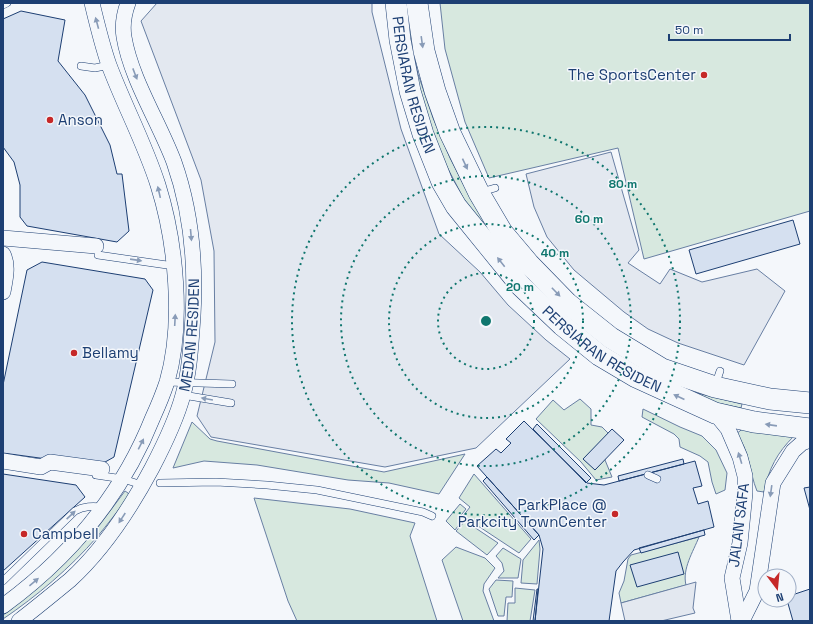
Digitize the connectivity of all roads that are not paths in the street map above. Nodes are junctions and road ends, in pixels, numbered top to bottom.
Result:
1 (7, 3) edge
2 (92, 3) edge
3 (128, 3) edge
4 (396, 3) edge
5 (418, 3) edge
6 (3, 5) edge
7 (109, 65) junction
8 (81, 66) dead end
9 (3, 238) edge
10 (97, 250) joint
11 (3, 254) edge
12 (174, 266) junction
13 (3, 292) edge
14 (167, 382) junction
15 (232, 384) dead end
16 (185, 388) junction
17 (231, 403) dead end
18 (810, 403) edge
19 (715, 413) junction
20 (810, 429) edge
21 (810, 440) edge
22 (3, 461) edge
23 (55, 469) dead end
24 (102, 469) dead end
25 (648, 475) dead end
26 (123, 479) junction
27 (658, 479) dead end
28 (160, 483) dead end
29 (142, 485) junction
30 (104, 507) junction
31 (432, 516) dead end
32 (3, 581) edge
33 (3, 606) edge
34 (18, 621) edge
35 (740, 621) edge

1 - 6 lane
7 -> 2 street, MEDAN RESIDEN
3 -> 16 street, MEDAN RESIDEN
19 -> 4 street, PERSIARAN RESIDEN
5 -> 18 street, PERSIARAN RESIDEN
7 - 8 lane
12 -> 7 street, MEDAN RESIDEN
9 - 10 street
10 -> 12 lane
11 - 13 street
14 -> 12 street, MEDAN RESIDEN
14 - 16 lane
26 -> 14 street, MEDAN RESIDEN
15 - 16 lane
17 -> 16 lane
16 - 29 street, MEDAN RESIDEN
20 -> 19 street, PERSIARAN RESIDEN
35 -> 19 street, JALAN SAFA
21 -> 35 street, JALAN SAFA
22 - 24 street
23 - 26 lane
25 - 27 lane
26 - 29 lane
26 - 30 street, MEDAN RESIDEN
28 - 31 lane
29 -> 34 street, MEDAN RESIDEN
32 -> 30 lane
33 -> 30 street, MEDAN RESIDEN

